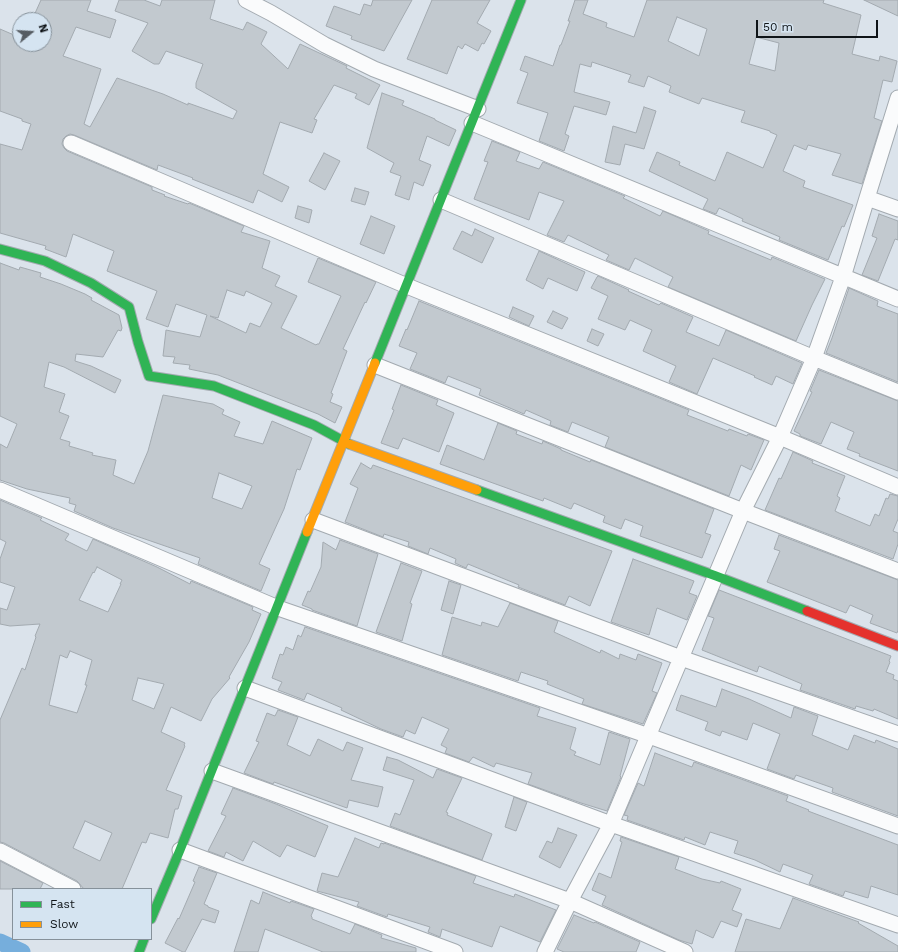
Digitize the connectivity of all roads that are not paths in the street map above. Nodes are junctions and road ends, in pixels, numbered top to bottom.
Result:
1 (246, 0) edge
2 (521, 0) edge
3 (898, 98) edge
4 (478, 109) junction
5 (472, 123) junction
6 (71, 142) dead end
7 (867, 198) junction
8 (442, 200) junction
9 (898, 209) edge
10 (0, 249) edge
11 (843, 277) junction
12 (407, 286) junction
13 (898, 299) edge
14 (814, 358) junction
15 (375, 365) junction
16 (898, 392) edge
17 (780, 437) junction
18 (344, 442) junction
19 (898, 487) edge
20 (0, 490) edge
21 (743, 511) junction
22 (313, 520) junction
23 (898, 570) edge
24 (716, 576) junction
25 (278, 608) junction
26 (898, 646) edge
27 (681, 658) junction
28 (245, 688) junction
29 (898, 734) edge
30 (649, 736) junction
31 (212, 771) junction
32 (611, 824) junction
33 (898, 826) edge
34 (180, 850) junction
35 (0, 851) edge
36 (71, 888) edge
37 (570, 901) junction
38 (152, 917) edge
39 (898, 925) edge
40 (144, 940) edge
41 (140, 950) edge
42 (455, 952) edge
43 (545, 952) edge
44 (685, 952) edge

1 - 4 street
2 - 4 main road
3 - 7 street
4 - 5 main road
5 - 8 main road
5 - 11 street
6 - 12 street
7 - 9 street
7 - 11 street
8 - 12 main road
8 - 14 street
10 - 18 main road
11 - 13 street
11 - 14 street
12 - 15 main road
12 - 17 street
14 - 16 street
14 - 17 street
15 - 18 main road
15 - 21 street
17 - 19 street
17 - 21 street
18 - 22 main road
18 - 24 main road
20 - 25 street
21 - 23 street
21 - 24 street
22 - 25 main road
22 - 27 street
24 - 26 main road
24 - 27 street
25 - 28 main road
25 - 30 street
27 - 29 street
27 - 30 street
28 - 31 main road
28 - 32 street
30 - 32 street
30 - 33 street
31 - 34 main road
31 - 37 street
32 - 37 street
32 - 39 street
34 - 38 main road
34 - 42 street
35 - 36 street
37 - 43 street
37 - 44 street
40 - 41 main road

